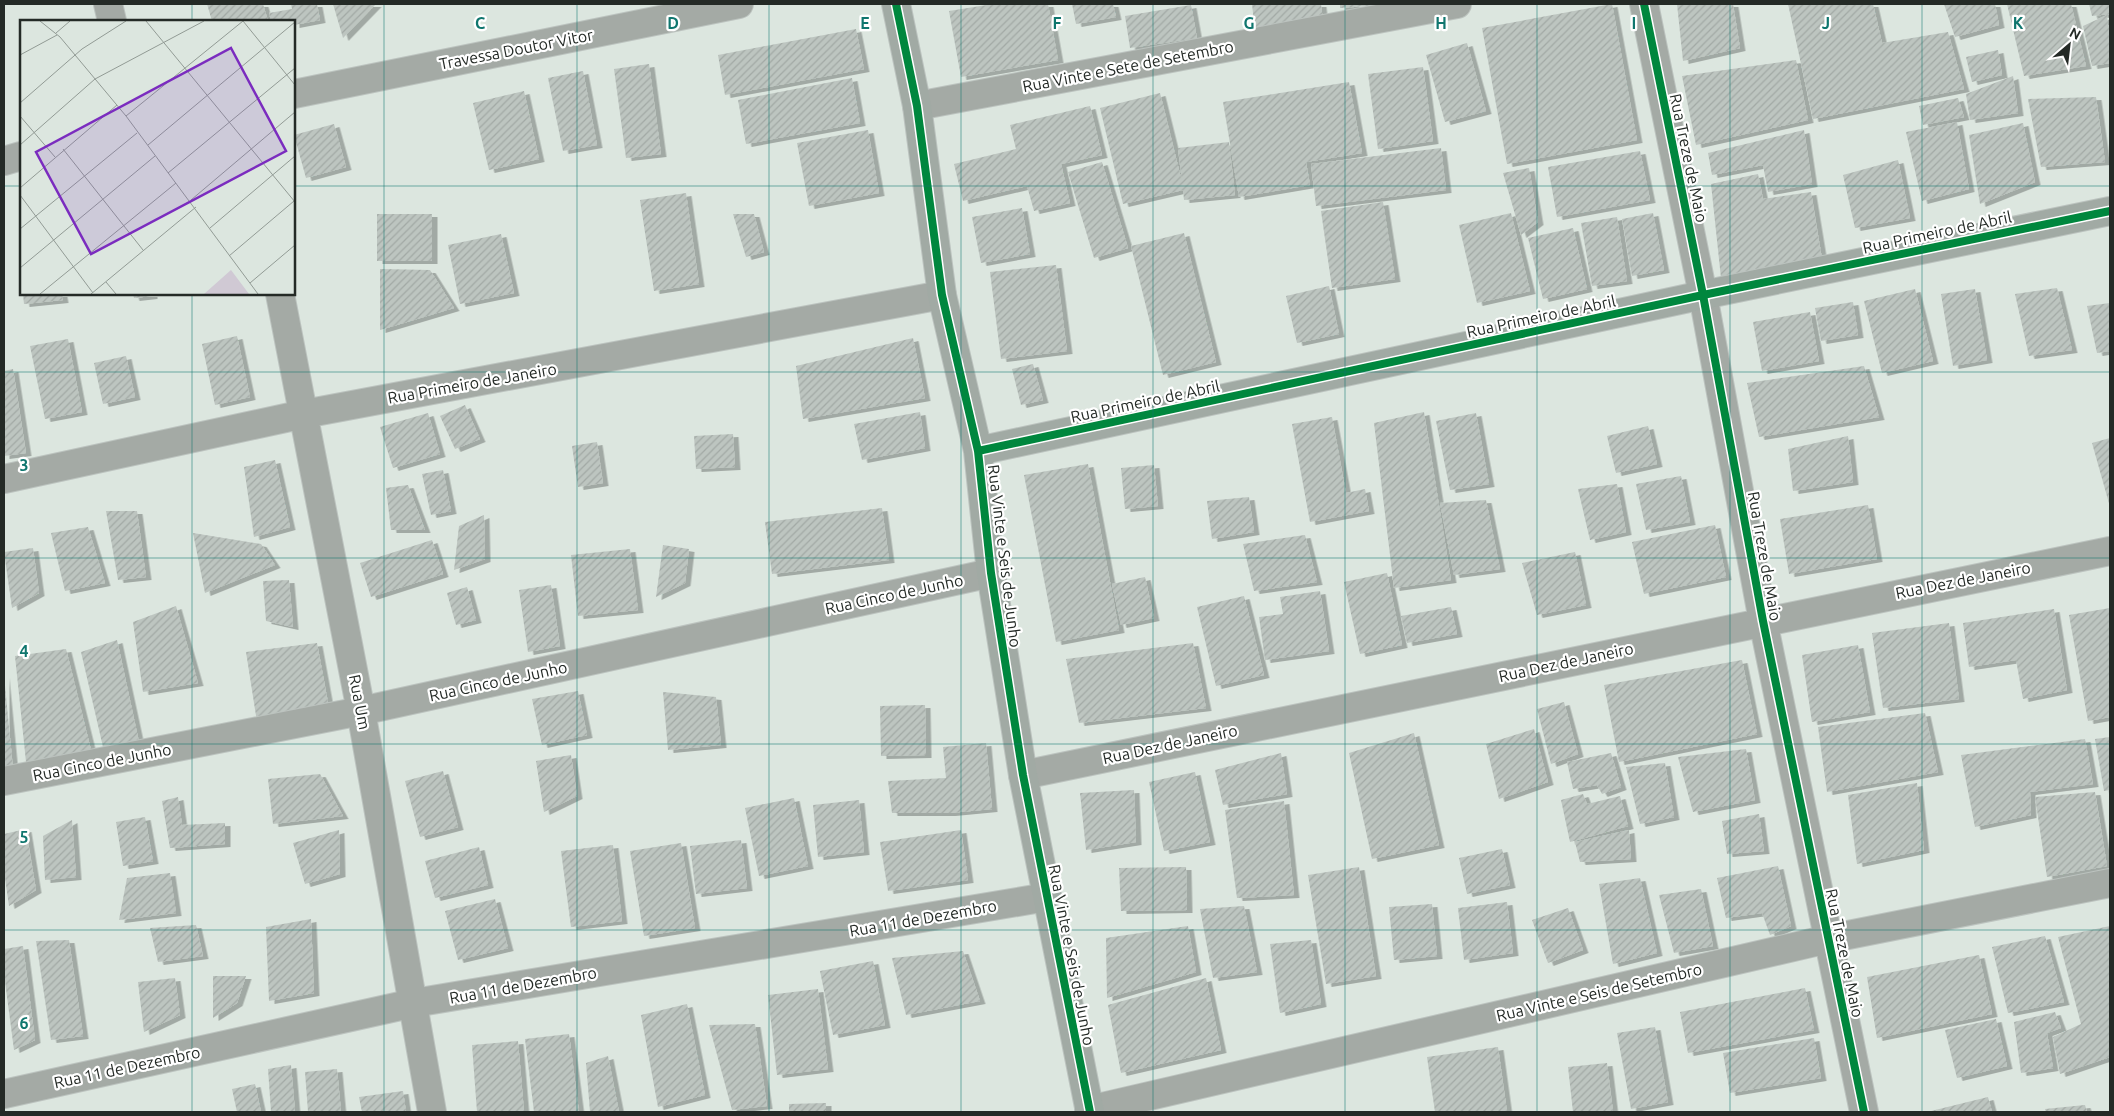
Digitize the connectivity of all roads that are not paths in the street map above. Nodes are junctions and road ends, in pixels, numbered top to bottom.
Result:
1 (108, 4) edge
2 (739, 4) edge
3 (896, 4) edge
4 (1457, 4) edge
5 (1644, 4) edge
6 (112, 20) edge
7 (295, 94) edge
8 (917, 106) junction
9 (20, 156) edge
10 (4, 161) edge
11 (2110, 211) edge
12 (280, 295) edge
13 (942, 295) junction
14 (1703, 295) junction
15 (304, 414) junction
16 (978, 451) junction
17 (4, 479) edge
18 (2110, 551) edge
19 (991, 573) junction
20 (1763, 621) junction
21 (361, 711) junction
22 (1022, 775) junction
23 (4, 781) edge
24 (2110, 883) edge
25 (1047, 897) junction
26 (1828, 938) junction
27 (414, 1003) junction
28 (4, 1094) edge
29 (1089, 1111) edge
30 (432, 1112) edge
31 (1864, 1112) edge

1 - 6 street
2 - 7 street, Travessa Doutor Vitor
3 - 8 street, Rua Vinte e Seis de Junho
4 - 8 street, Rua Vinte e Sete de Setembro
5 - 14 street, Rua Treze de Maio
8 - 13 street, Rua Vinte e Seis de Junho
9 - 10 street
11 - 14 street, Rua Primeiro de Abril
12 - 15 street, Rua Um
13 - 15 street, Rua Primeiro de Janeiro
13 - 16 street, Rua Vinte e Seis de Junho
14 - 16 street, Rua Primeiro de Abril
14 - 20 street, Rua Treze de Maio
15 - 17 street, Rua Primeiro de Janeiro
15 - 21 street, Rua Um
16 - 19 street, Rua Vinte e Seis de Junho
18 - 20 street, Rua Dez de Janeiro
19 - 21 street, Rua Cinco de Junho
19 - 22 street, Rua Vinte e Seis de Junho
20 - 22 street, Rua Dez de Janeiro
20 - 26 street, Rua Treze de Maio
21 - 23 street, Rua Cinco de Junho
21 - 27 street, Rua Um
22 - 25 street, Rua Vinte e Seis de Junho
24 - 26 street, Rua Vinte e Seis de Setembro
25 - 27 street, Rua 11 de Dezembro
25 - 29 street, Rua Vinte e Seis de Junho
26 - 29 street, Rua Vinte e Seis de Setembro
26 - 31 street, Rua Treze de Maio
27 - 28 street, Rua 11 de Dezembro
27 - 30 street, Rua Um

